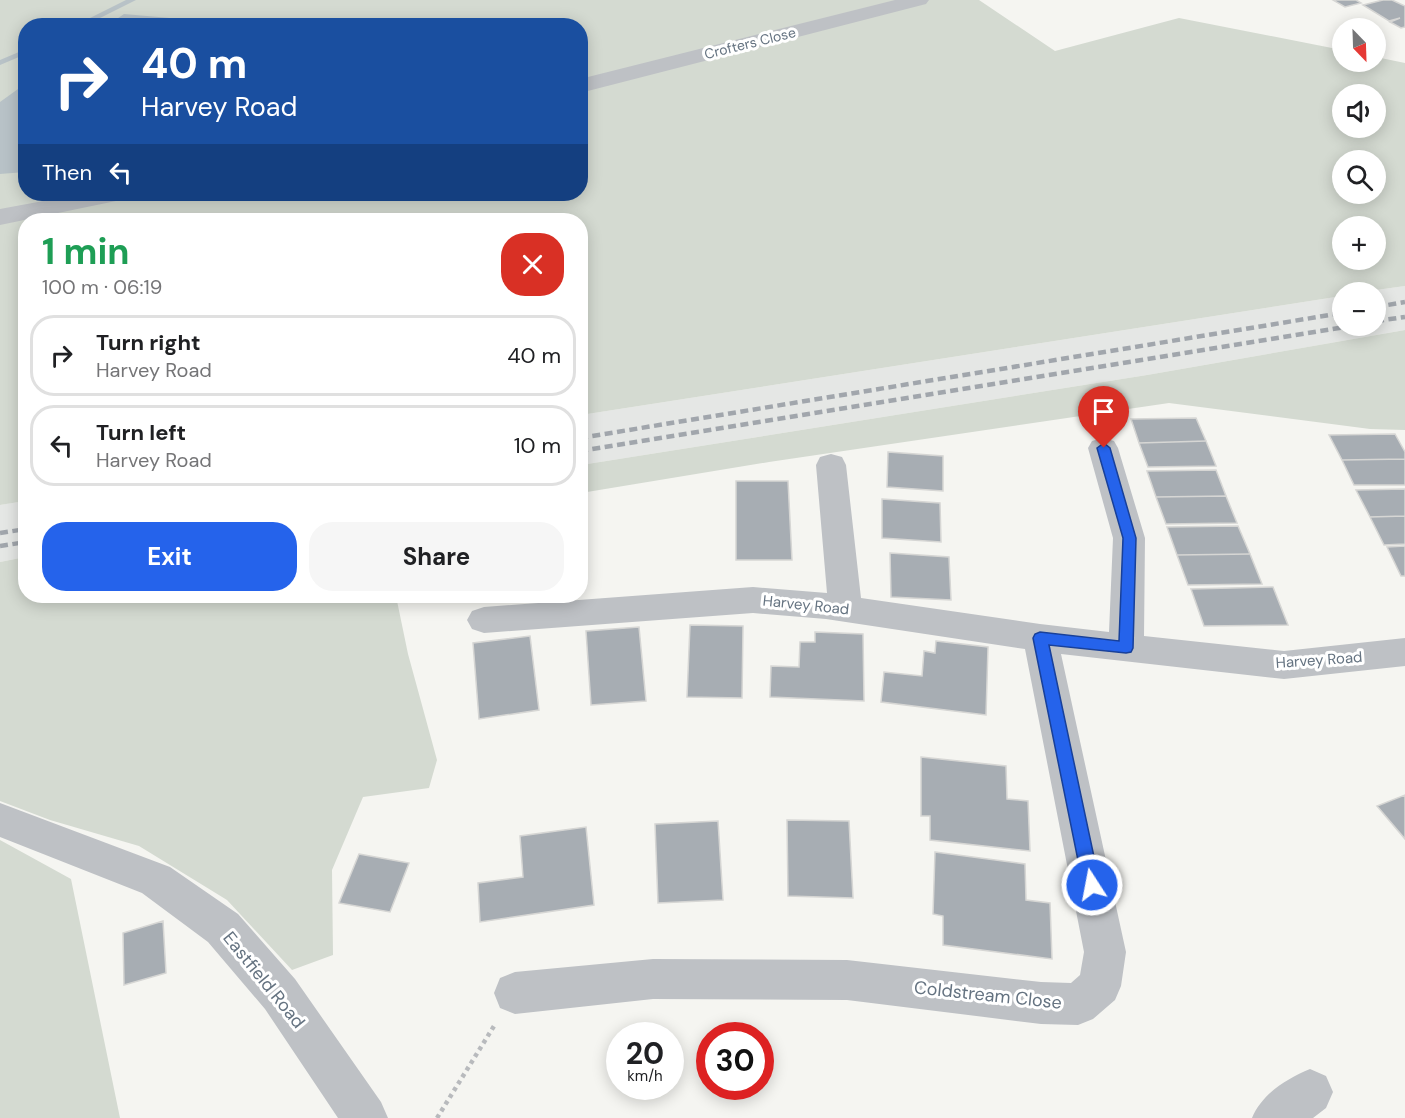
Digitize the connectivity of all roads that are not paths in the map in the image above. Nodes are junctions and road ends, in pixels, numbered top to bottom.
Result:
1 (919, 0) edge
2 (588, 84) edge
3 (81, 201) edge
4 (18, 213) edge
5 (20, 213) edge
6 (0, 217) edge
7 (1104, 448) dead end
8 (831, 465) dead end
9 (845, 608) junction
10 (484, 620) dead end
11 (1040, 638) junction
12 (1126, 648) junction
13 (1405, 652) edge
14 (0, 820) edge
15 (515, 993) road end
16 (1310, 1092) dead end
17 (365, 1118) edge
18 (1275, 1118) edge

1 - 2 street, Crofters Close
3 - 5 street
4 - 6 street
7 - 12 street
8 - 9 street
9 - 10 street, Harvey Road
9 - 11 street, Harvey Road
11 - 12 street, Harvey Road
11 - 15 street, Coldstream Close
12 - 13 street, Harvey Road
14 - 17 street, Eastfield Road
16 - 18 street

